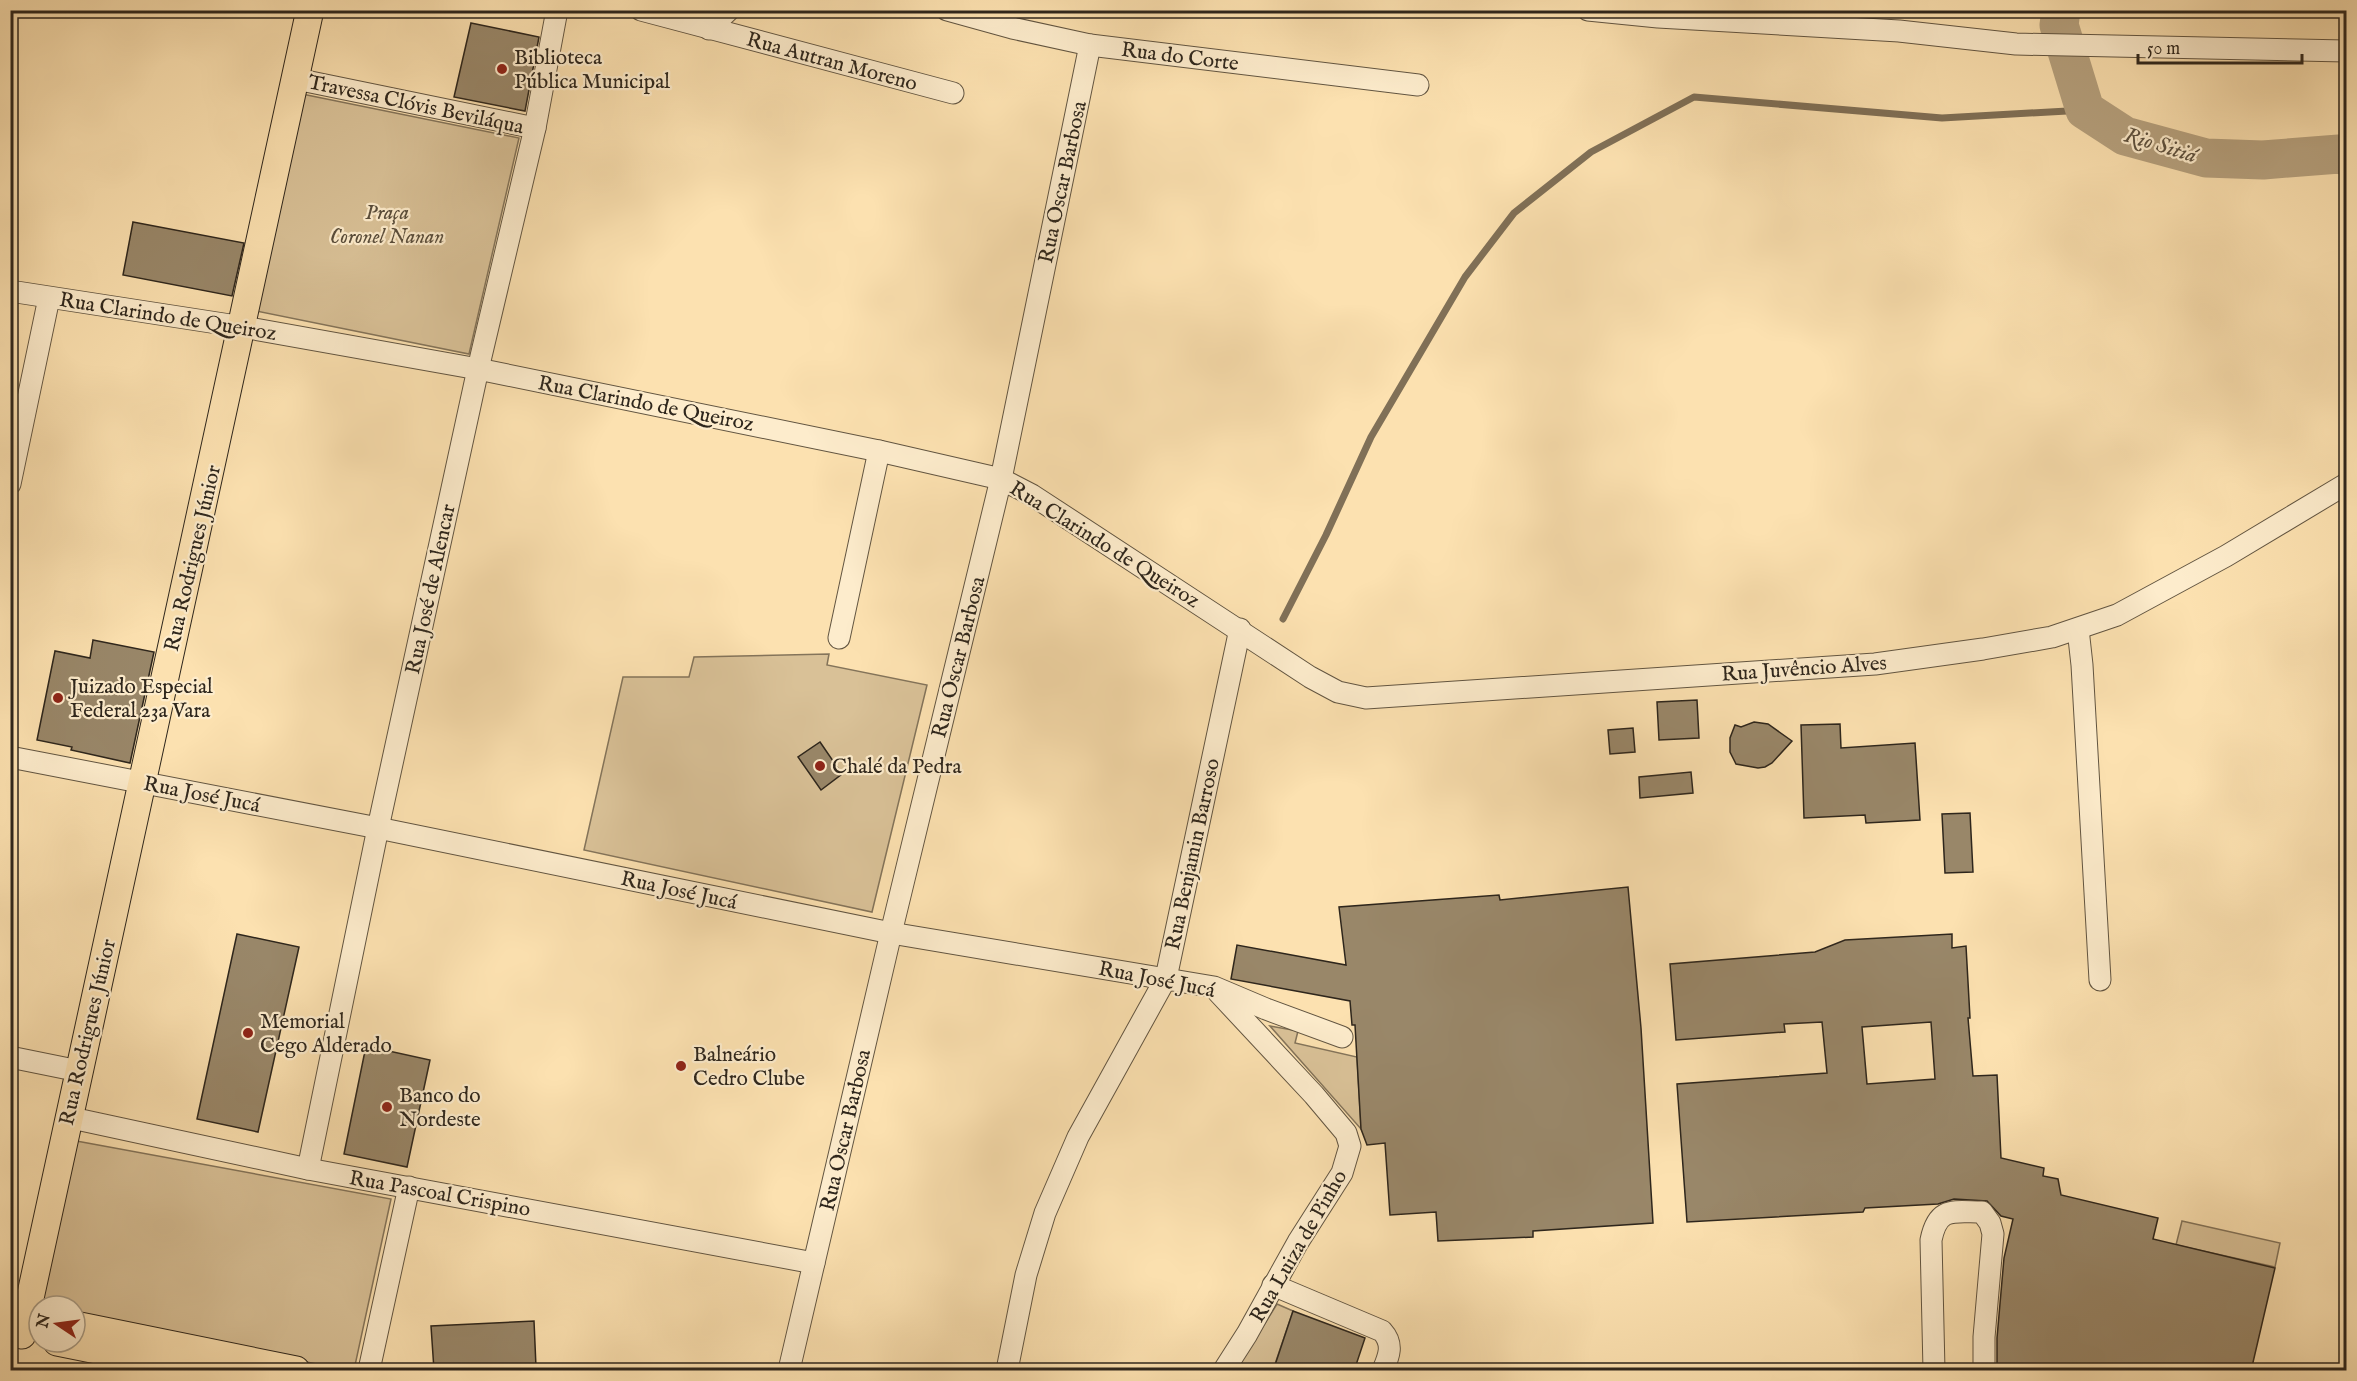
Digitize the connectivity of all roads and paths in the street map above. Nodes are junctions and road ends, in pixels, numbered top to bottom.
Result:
1 (310, 10) edge
2 (557, 10) edge
3 (641, 10) edge
4 (729, 10) edge
5 (947, 10) edge
6 (1588, 10) edge
7 (709, 29) junction
8 (1090, 45) junction
9 (2346, 51) edge
10 (296, 79) junction
11 (1418, 85) dead end
12 (953, 93) dead end
13 (536, 128) junction
14 (10, 291) edge
15 (49, 298) junction
16 (243, 327) junction
17 (478, 369) junction
18 (879, 451) junction
19 (1001, 479) junction
20 (10, 484) edge
21 (2346, 484) edge
22 (2078, 629) junction
23 (1240, 630) junction
24 (839, 638) dead end
25 (10, 757) edge
26 (142, 783) junction
27 (378, 828) junction
28 (891, 933) junction
29 (1166, 978) junction
30 (2100, 980) dead end
31 (1214, 987) junction
32 (1342, 1037) dead end
33 (10, 1057) edge
34 (79, 1071) junction
35 (67, 1117) junction
36 (308, 1169) junction
37 (410, 1187) junction
38 (814, 1263) junction
39 (1273, 1285) junction
40 (25, 1325) edge
41 (87, 1332) edge
42 (87, 1347) edge
43 (130, 1355) edge
44 (196, 1371) edge
45 (296, 1371) edge
46 (369, 1371) edge
47 (789, 1371) edge
48 (1007, 1371) edge
49 (1224, 1371) edge
50 (1383, 1371) edge
51 (1934, 1371) edge
52 (1984, 1371) edge

1 - 10 main road, Rua Rodrigues Júnior
2 - 13 street, Rua José de Alencar
3 - 7 street, Rua Autran Moreno
4 - 7 street
5 - 8 street, Rua do Corte
6 - 9 street
7 - 12 street, Rua Autran Moreno
8 - 11 street, Rua do Corte
8 - 19 street, Rua Oscar Barbosa
10 - 13 street, Travessa Clóvis Beviláqua
10 - 16 main road, Rua Rodrigues Júnior
13 - 17 street, Rua José de Alencar
14 - 15 street, Rua Clarindo de Queiroz
15 - 16 street, Rua Clarindo de Queiroz
15 - 20 street
16 - 17 street, Rua Clarindo de Queiroz
16 - 26 main road, Rua Rodrigues Júnior
17 - 18 street, Rua Clarindo de Queiroz
17 - 27 street, Rua José de Alencar
18 - 19 street, Rua Clarindo de Queiroz
18 - 24 street
19 - 23 street, Rua Clarindo de Queiroz
19 - 28 street, Rua Oscar Barbosa
21 - 22 street, Rua Juvêncio Alves
22 - 23 street, Rua Juvêncio Alves
22 - 30 street
23 - 29 street, Rua Benjamin Barroso
25 - 26 street, Rua José Jucá
26 - 27 street, Rua José Jucá
26 - 34 main road, Rua Rodrigues Júnior
27 - 28 street, Rua José Jucá
27 - 36 street, Rua José de Alencar
28 - 29 street, Rua José Jucá
28 - 38 street, Rua Oscar Barbosa
29 - 31 street, Rua José Jucá
29 - 48 street, Rua Benjamin Barroso
31 - 32 street, Rua José Jucá
31 - 39 street, Rua Luiza de Pinho
33 - 34 street
34 - 35 main road, Rua Rodrigues Júnior
35 - 36 street, Rua Pascoal Crispino
35 - 40 main road, Rua Rodrigues Júnior
36 - 37 street, Rua Pascoal Crispino
37 - 38 street, Rua Pascoal Crispino
37 - 46 street
38 - 47 street, Rua Oscar Barbosa
39 - 49 street, Rua Luiza de Pinho
39 - 50 street
41 - 43 main road
42 - 43 main road
43 - 44 main road
43 - 45 main road
51 - 52 street

